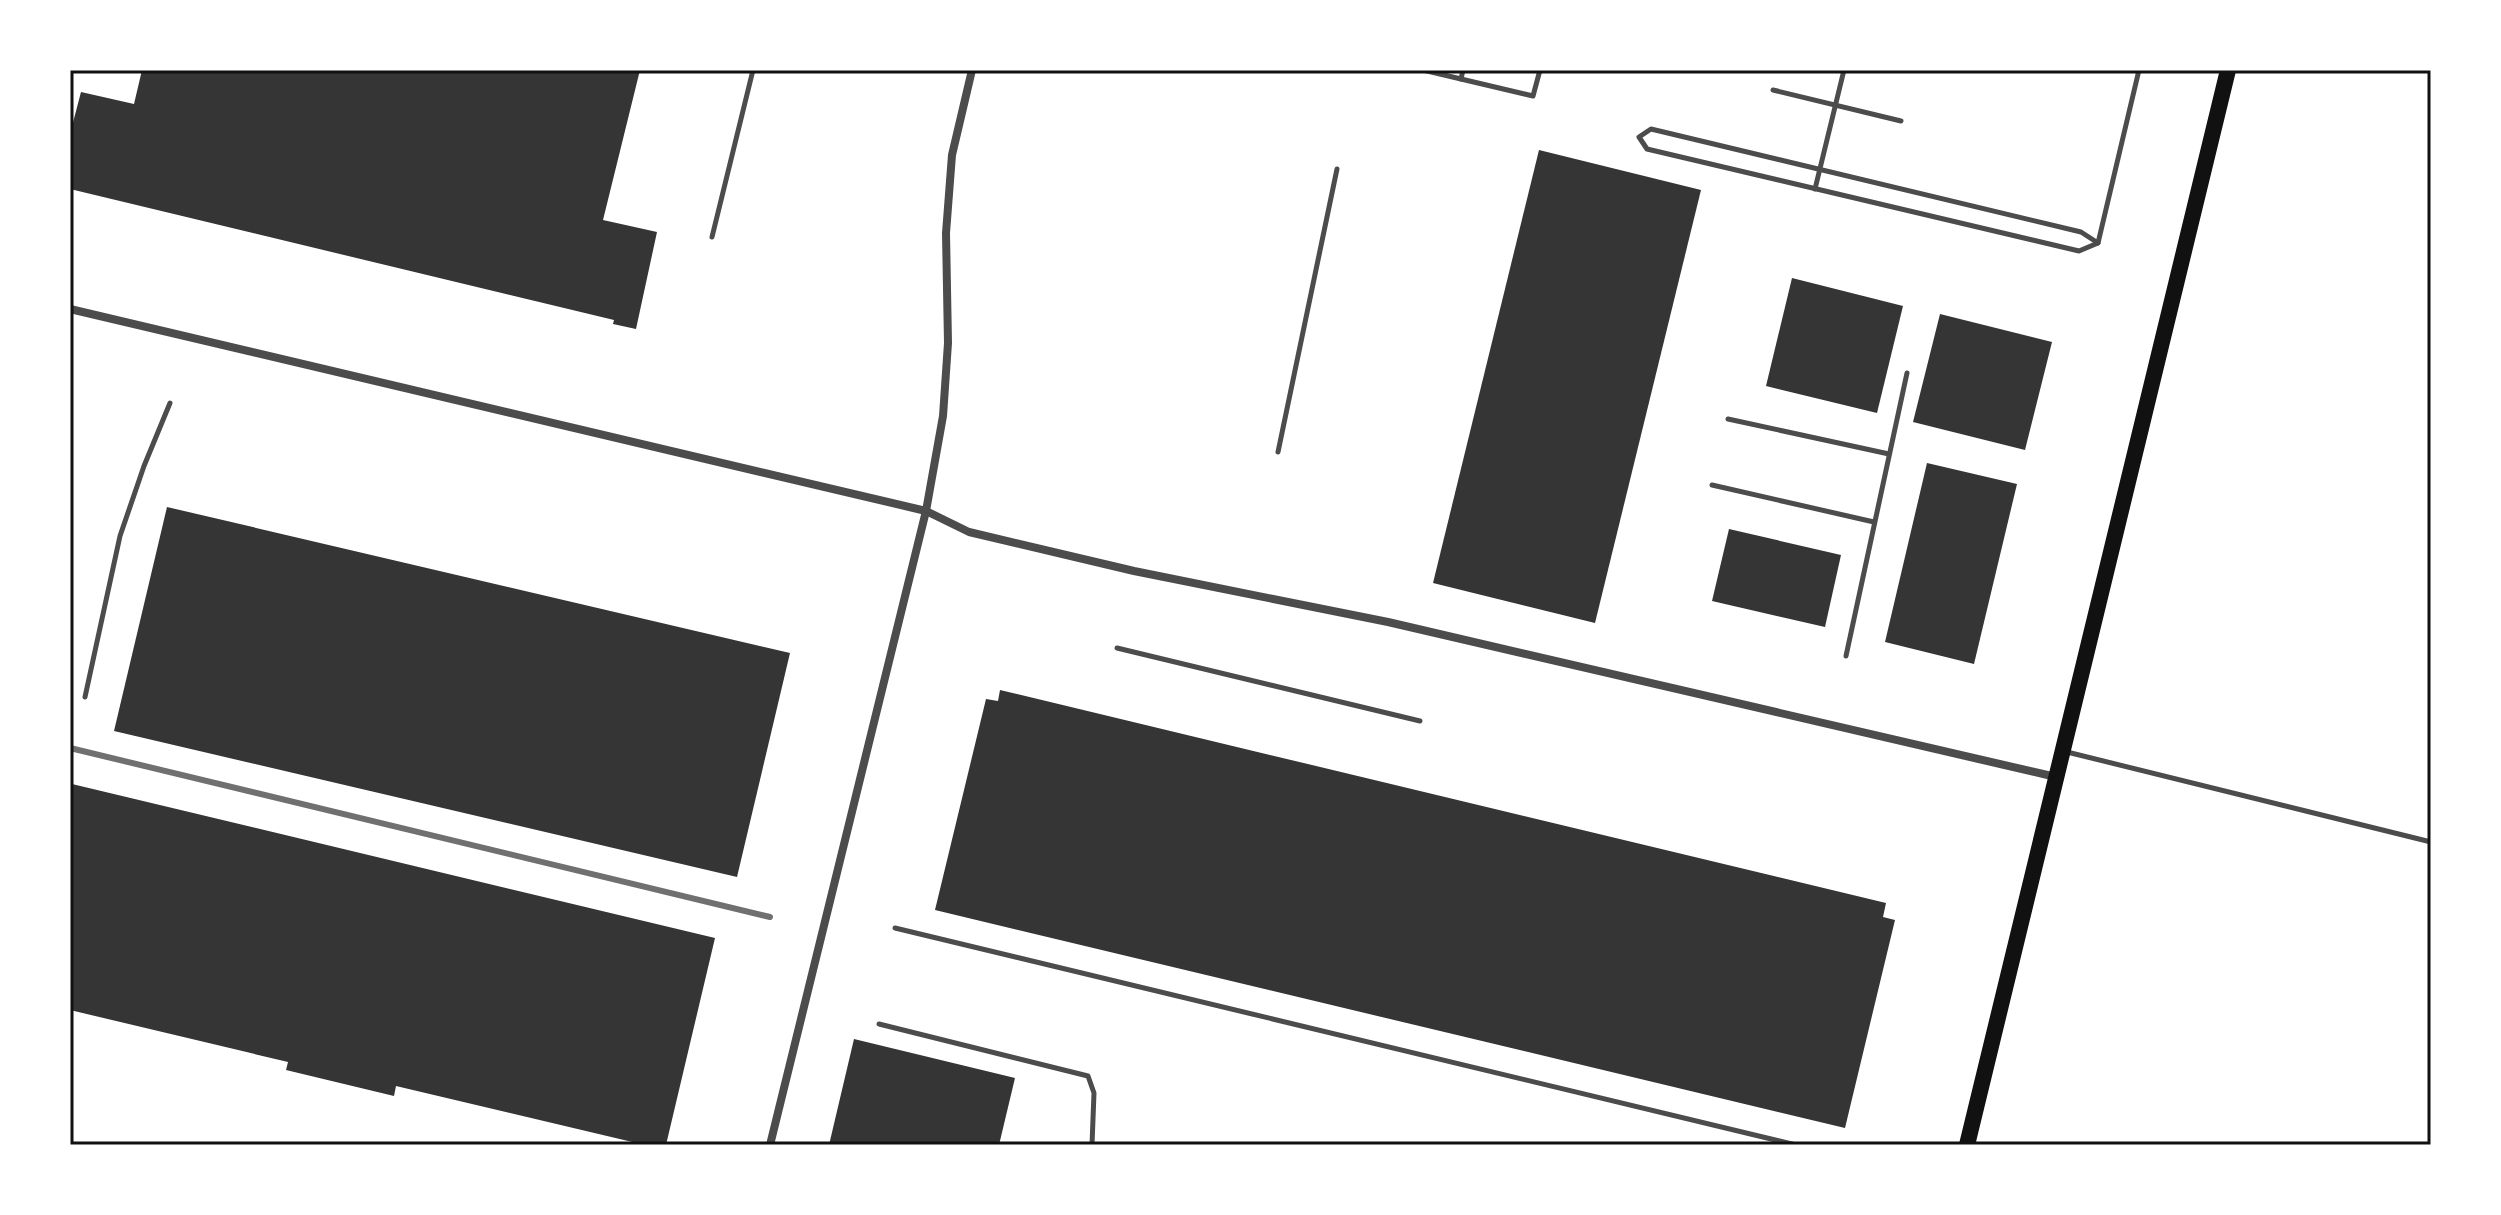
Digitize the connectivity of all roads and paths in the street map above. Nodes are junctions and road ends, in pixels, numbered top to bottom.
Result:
1 (753, 70) edge
2 (972, 70) edge
3 (1423, 70) edge
4 (1463, 70) edge
5 (1540, 70) edge
6 (1844, 70) edge
7 (2139, 70) edge
8 (2228, 70) edge
9 (1461, 79) junction
10 (1773, 90) dead end
11 (1835, 105) junction
12 (1901, 121) dead end
13 (1337, 169) dead end
14 (1820, 169) junction
15 (1815, 189) junction
16 (712, 237) dead end
17 (2098, 243) junction
18 (70, 309) edge
19 (1907, 373) dead end
20 (170, 403) dead end
21 (1728, 419) dead end
22 (1278, 452) dead end
23 (1889, 454) junction
24 (1712, 485) dead end
25 (926, 511) junction
26 (1874, 522) junction
27 (1117, 648) dead end
28 (1846, 656) dead end
29 (85, 697) dead end
30 (1420, 721) dead end
31 (2062, 751) junction
32 (2056, 777) junction
33 (2431, 842) edge
34 (895, 928) dead end
35 (879, 1024) dead end
36 (770, 1145) edge
37 (1092, 1145) edge
38 (1796, 1145) edge
39 (1967, 1145) edge

1 - 16 lane
2 - 25 street
3 - 9 lane
4 - 9 lane
5 - 9 lane
6 - 11 lane
7 - 17 lane
8 - 31 main road
10 - 11 lane
11 - 12 lane
11 - 14 lane
13 - 22 lane
14 - 15 lane
14 - 15 lane
14 - 17 lane
15 - 17 lane
18 - 25 street
19 - 23 lane
20 - 29 lane
21 - 23 lane
23 - 26 lane
24 - 26 lane
25 - 32 street
25 - 36 street
26 - 28 lane
27 - 30 lane
31 - 32 main road
31 - 33 lane
32 - 39 main road
34 - 38 lane
35 - 37 lane

